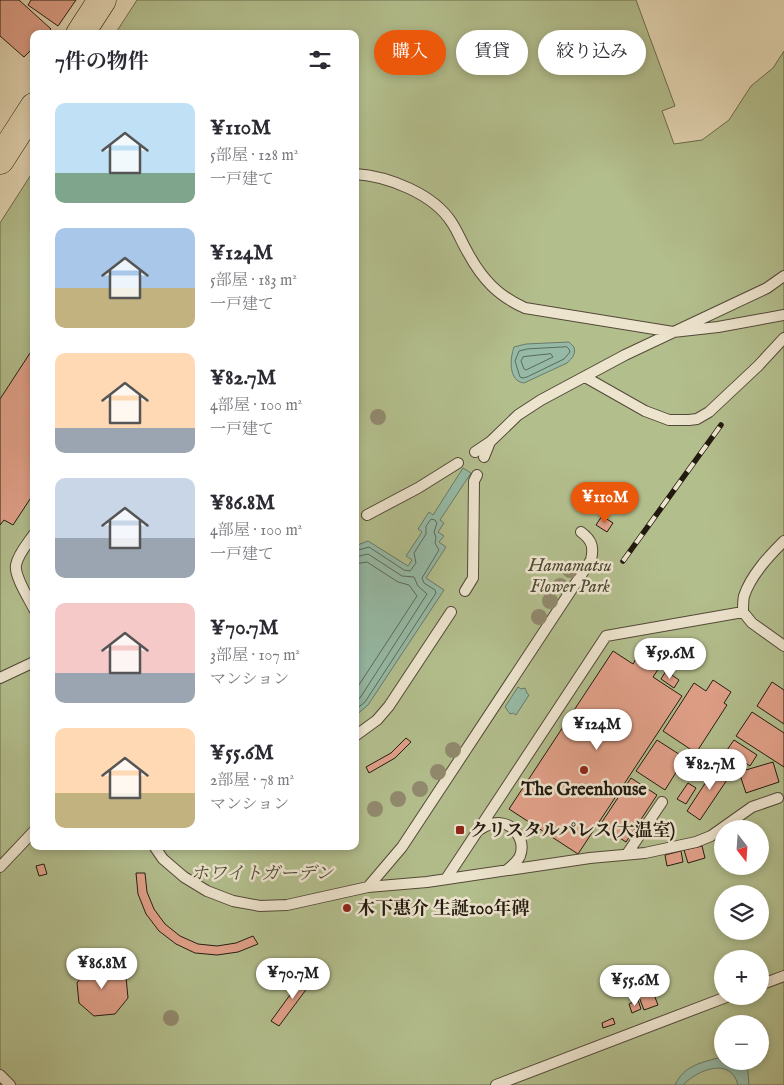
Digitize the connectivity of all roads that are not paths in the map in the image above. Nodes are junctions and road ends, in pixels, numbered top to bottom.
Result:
1 (102, 0) edge
2 (83, 30) edge
3 (30, 113) edge
4 (0, 160) edge
5 (359, 175) edge
6 (784, 276) edge
7 (784, 315) edge
8 (673, 332) junction
9 (784, 338) edge
10 (585, 377) junction
11 (479, 455) dead end
12 (458, 463) dead end
13 (477, 475) dead end
14 (367, 515) dead end
15 (581, 532) dead end
16 (30, 540) edge
17 (784, 541) edge
18 (465, 591) dead end
19 (30, 601) edge
20 (451, 612) dead end
21 (743, 612) junction
22 (784, 646) edge
23 (30, 664) edge
24 (0, 678) edge
25 (359, 733) edge
26 (778, 798) dead end
27 (662, 802) dead end
28 (478, 831) junction
29 (30, 836) edge
30 (157, 850) edge
31 (627, 854) junction
32 (0, 867) edge
33 (507, 870) junction
34 (446, 879) junction
35 (368, 887) junction
36 (784, 976) edge
37 (769, 982) edge
38 (714, 1002) edge
39 (0, 1076) edge
40 (10, 1085) edge
41 (496, 1085) edge

1 - 2 main road
3 - 4 main road
5 - 8 lane
6 - 8 lane
7 - 8 lane
8 - 10 lane
9 - 10 lane
10 - 11 lane
12 - 14 lane
13 - 18 lane
15 - 35 lane
16 - 19 lane
17 - 21 lane
20 - 25 lane
21 - 22 lane
21 - 28 lane
23 - 24 lane
26 - 31 lane
27 - 31 lane
28 - 33 lane
28 - 34 lane
29 - 32 lane
30 - 35 lane
31 - 33 lane
33 - 34 lane
34 - 35 lane
36 - 37 lane
38 - 41 lane
39 - 40 lane

